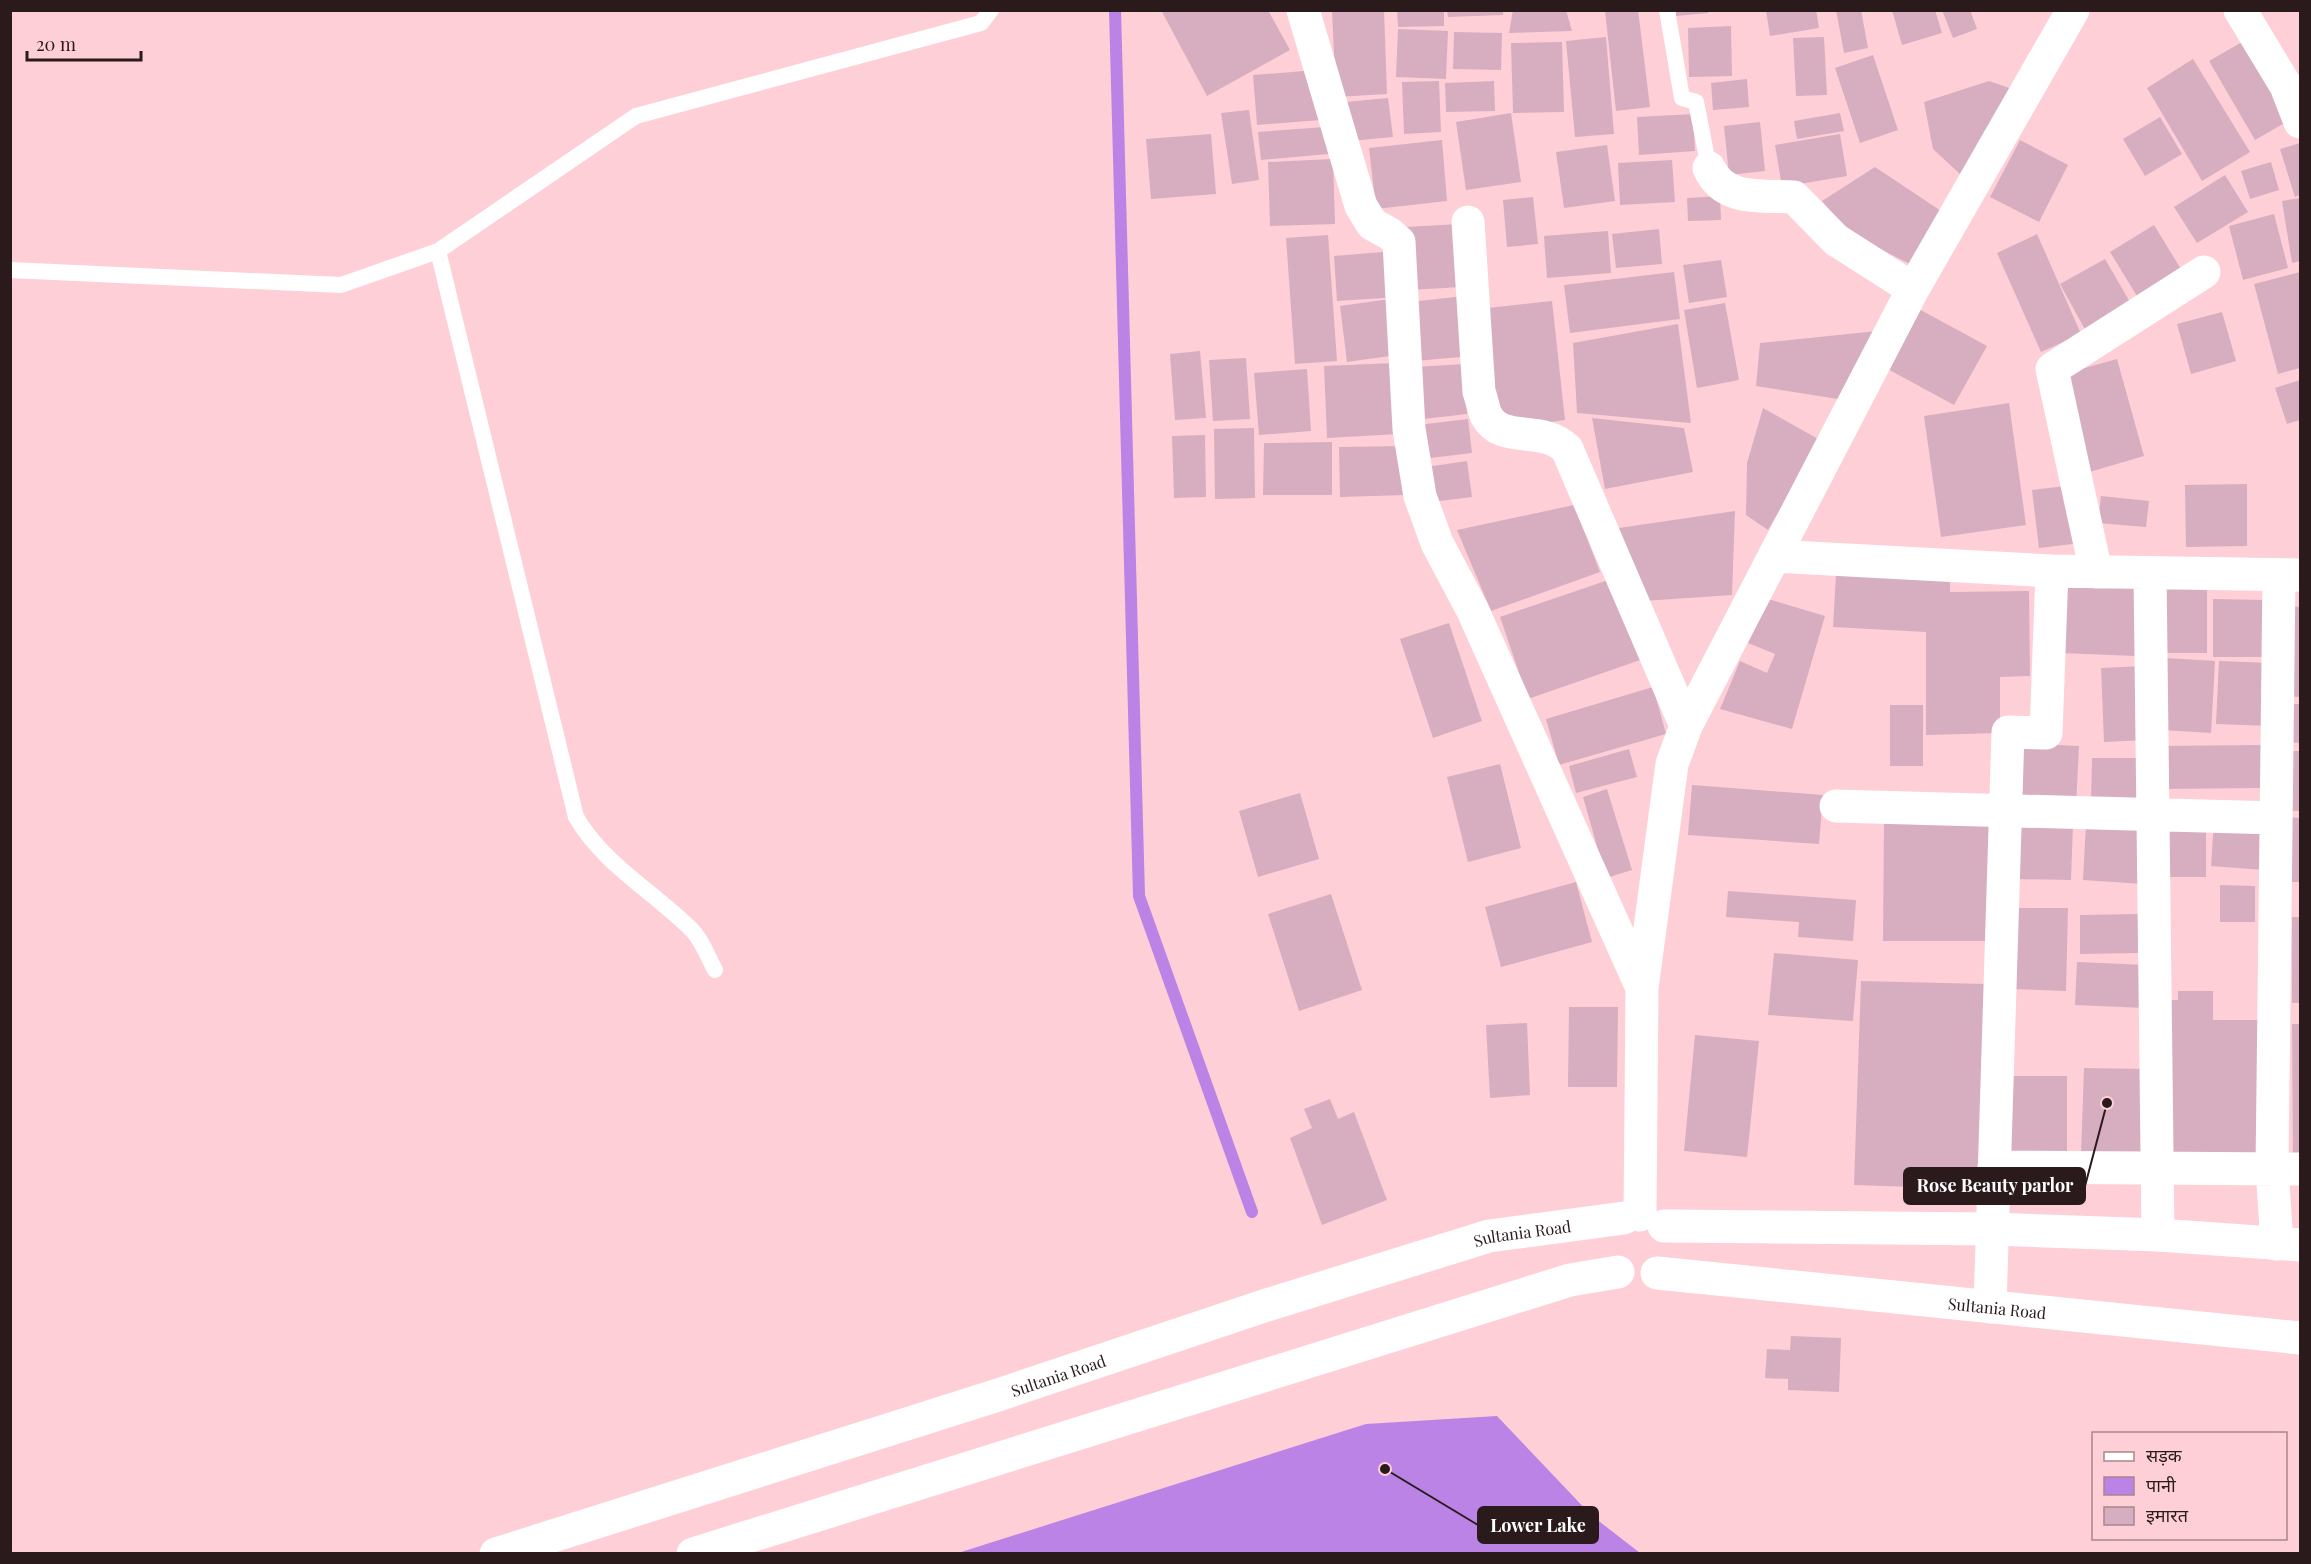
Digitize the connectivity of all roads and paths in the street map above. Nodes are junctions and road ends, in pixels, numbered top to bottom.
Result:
1 (991, 10) edge
2 (1303, 10) edge
3 (1667, 10) edge
4 (2073, 10) edge
5 (2240, 10) edge
6 (2301, 122) edge
7 (1709, 168) joint
8 (1468, 222) dead end
9 (438, 251) junction
10 (10, 270) edge
11 (2204, 272) dead end
12 (1913, 289) junction
13 (1774, 556) junction
14 (2052, 571) junction
15 (2096, 572) junction
16 (2150, 573) junction
17 (2290, 575) edge
18 (1686, 726) junction
19 (1836, 806) dead end
20 (2006, 810) junction
21 (2152, 814) junction
22 (2276, 818) junction
23 (715, 970) dead end
24 (1642, 988) junction
25 (1994, 1167) junction
26 (2156, 1168) junction
27 (2286, 1169) edge
28 (1642, 1219) junction
29 (1991, 1228) junction
30 (2158, 1236) junction
31 (2289, 1245) edge
32 (1618, 1272) junction
33 (1657, 1273) junction
34 (1990, 1307) junction
35 (2301, 1338) edge
36 (496, 1554) edge
37 (693, 1554) edge

1 - 9 lane
2 - 24 street
3 - 7 lane
4 - 12 street
5 - 6 street
7 - 12 street
8 - 18 street
9 - 10 lane
9 - 23 lane
11 - 15 street
12 - 13 street
13 - 14 street
13 - 18 street
14 - 15 street
14 - 20 street
15 - 16 street
16 - 17 street
16 - 21 street
17 - 22 street
18 - 24 street
19 - 20 street
20 - 21 street
20 - 25 street
21 - 22 street
21 - 26 street
22 - 27 street
24 - 28 street
25 - 26 street
25 - 29 street
26 - 27 street
26 - 30 street
27 - 31 street
28 - 29 street, Sultania Road
28 - 32 street
28 - 33 street
28 - 36 street, Sultania Road
29 - 30 street, Sultania Road
29 - 34 street
30 - 31 street, Sultania Road
32 - 33 street
32 - 37 street
33 - 34 street, Sultania Road
34 - 35 street, Sultania Road

